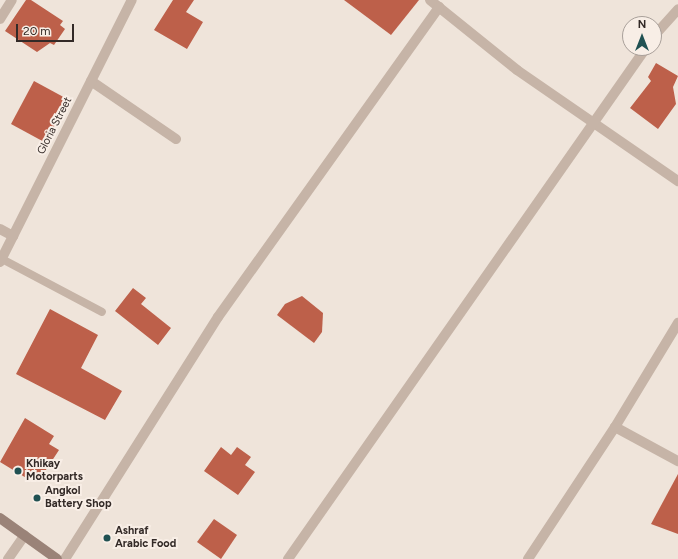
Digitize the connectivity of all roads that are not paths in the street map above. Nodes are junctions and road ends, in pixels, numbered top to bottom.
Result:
1 (12, 0) edge
2 (132, 0) edge
3 (430, 0) edge
4 (439, 7) junction
5 (678, 9) edge
6 (0, 19) edge
7 (662, 27) edge
8 (641, 56) edge
9 (91, 81) junction
10 (594, 125) junction
11 (176, 139) dead end
12 (678, 181) edge
13 (0, 229) edge
14 (13, 236) junction
15 (1, 260) edge
16 (102, 312) dead end
17 (678, 323) edge
18 (615, 426) junction
19 (678, 461) edge
20 (0, 518) edge
21 (25, 535) junction
22 (8, 559) edge
23 (57, 559) edge
24 (65, 559) edge
25 (288, 559) edge
26 (528, 559) edge

1 - 6 street
2 - 9 street, Gloria Street
3 - 4 street
4 - 10 street
4 - 24 street
5 - 7 street
8 - 10 street
9 - 11 street
9 - 14 street, Gloria Street
10 - 12 street
10 - 25 street
13 - 14 street
14 - 15 street, Gloria Street
15 - 16 lane
17 - 18 street
18 - 19 street
18 - 26 street
20 - 21 main road
21 - 22 street
21 - 23 main road

